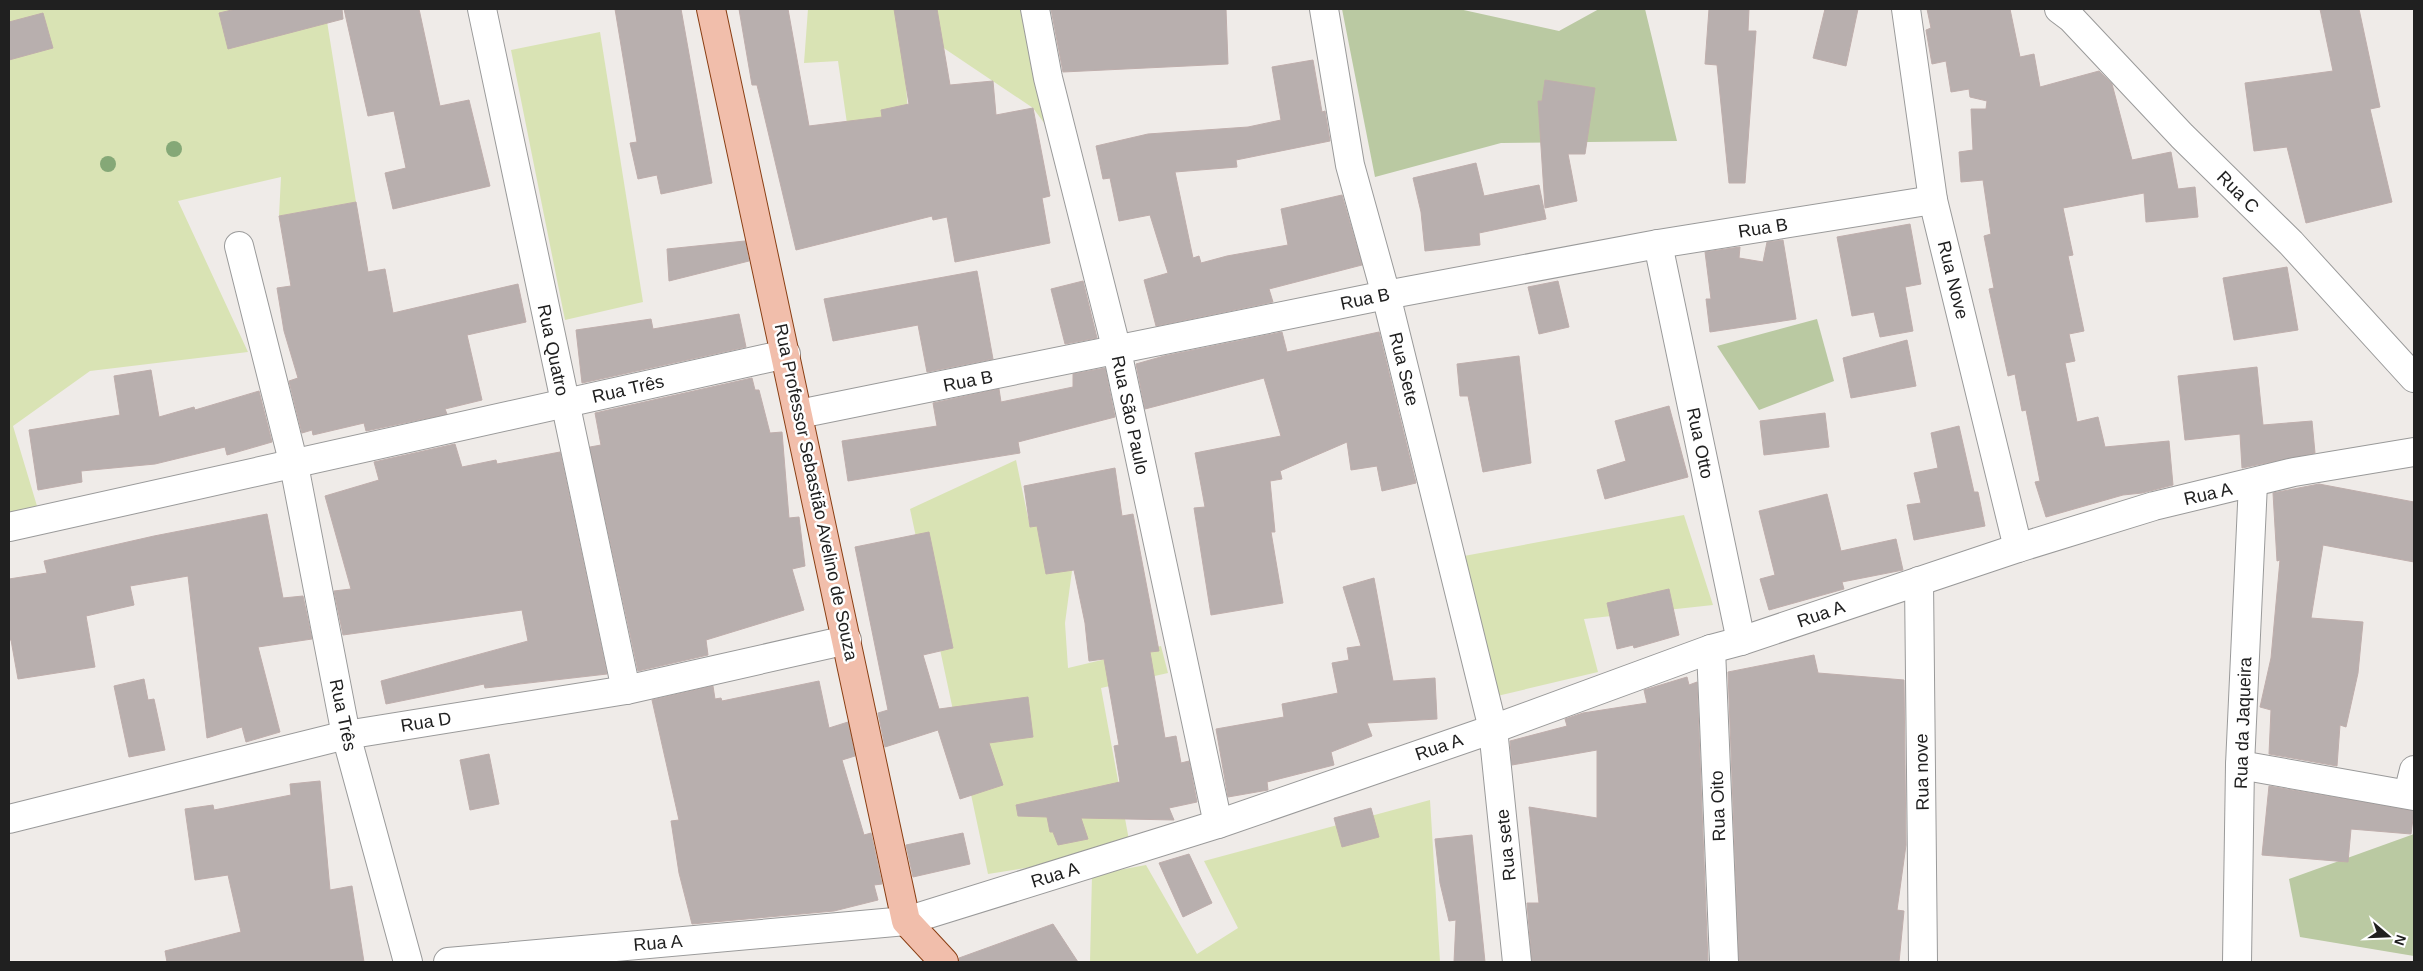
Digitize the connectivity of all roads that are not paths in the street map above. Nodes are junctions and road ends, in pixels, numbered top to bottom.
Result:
1 (482, 9) edge
2 (712, 9) edge
3 (1035, 9) edge
4 (1324, 9) edge
5 (1906, 9) edge
6 (2059, 9) edge
7 (1933, 200) junction
8 (1658, 244) junction
9 (239, 246) dead end
10 (1386, 295) junction
11 (1116, 351) junction
12 (786, 354) junction
13 (2410, 368) edge
14 (564, 403) junction
15 (799, 414) junction
16 (2414, 452) edge
17 (294, 464) junction
18 (2253, 483) junction
19 (9, 527) edge
20 (2018, 548) junction
21 (1919, 581) junction
22 (847, 640) junction
23 (1741, 641) junction
24 (1711, 649) junction
25 (626, 690) junction
26 (1493, 729) junction
27 (346, 735) junction
28 (2240, 765) junction
29 (2412, 787) edge
30 (9, 819) edge
31 (1218, 824) junction
32 (906, 921) junction
33 (408, 962) edge
34 (448, 962) edge
35 (944, 962) edge
36 (1517, 962) edge
37 (1724, 962) edge
38 (1923, 962) edge
39 (2236, 962) edge

1 - 14 street, Rua Quatro
2 - 12 main road, Rua Professor Sebastião Avelino de Souza
3 - 11 street, Rua São Paulo
4 - 10 street, Rua Sete
5 - 7 street, Rua Nove
6 - 13 street, Rua C
7 - 8 street, Rua B
7 - 20 street, Rua Nove
8 - 10 street, Rua B
8 - 23 street, Rua Otto
9 - 17 street, Rua Três
10 - 11 street, Rua B
10 - 26 street, Rua Sete
11 - 15 street, Rua B
11 - 31 street, Rua São Paulo
12 - 14 street, Rua Três
12 - 15 main road, Rua Professor Sebastião Avelino de Souza
14 - 17 street, Rua Três
14 - 25 street, Rua Quatro
15 - 22 main road, Rua Professor Sebastião Avelino de Souza
16 - 18 street, Rua A
17 - 19 street, Rua Três
17 - 27 street, Rua Três
18 - 20 street, Rua A
18 - 28 street, Rua da Jaqueira
20 - 21 street, Rua A
21 - 23 street, Rua A
21 - 38 street, Rua nove
22 - 25 street, Rua D
22 - 32 main road, Rua Professor Sebastião Avelino de Souza
23 - 24 street, Rua A
24 - 26 street, Rua A
24 - 37 street, Rua Oito
25 - 27 street, Rua D
26 - 31 street, Rua A
26 - 36 street, Rua sete
27 - 30 street, Rua D
27 - 33 street, Rua Três
28 - 29 street
28 - 39 street, Rua da Jaqueira
31 - 32 street, Rua A
32 - 34 street, Rua A
32 - 35 main road

